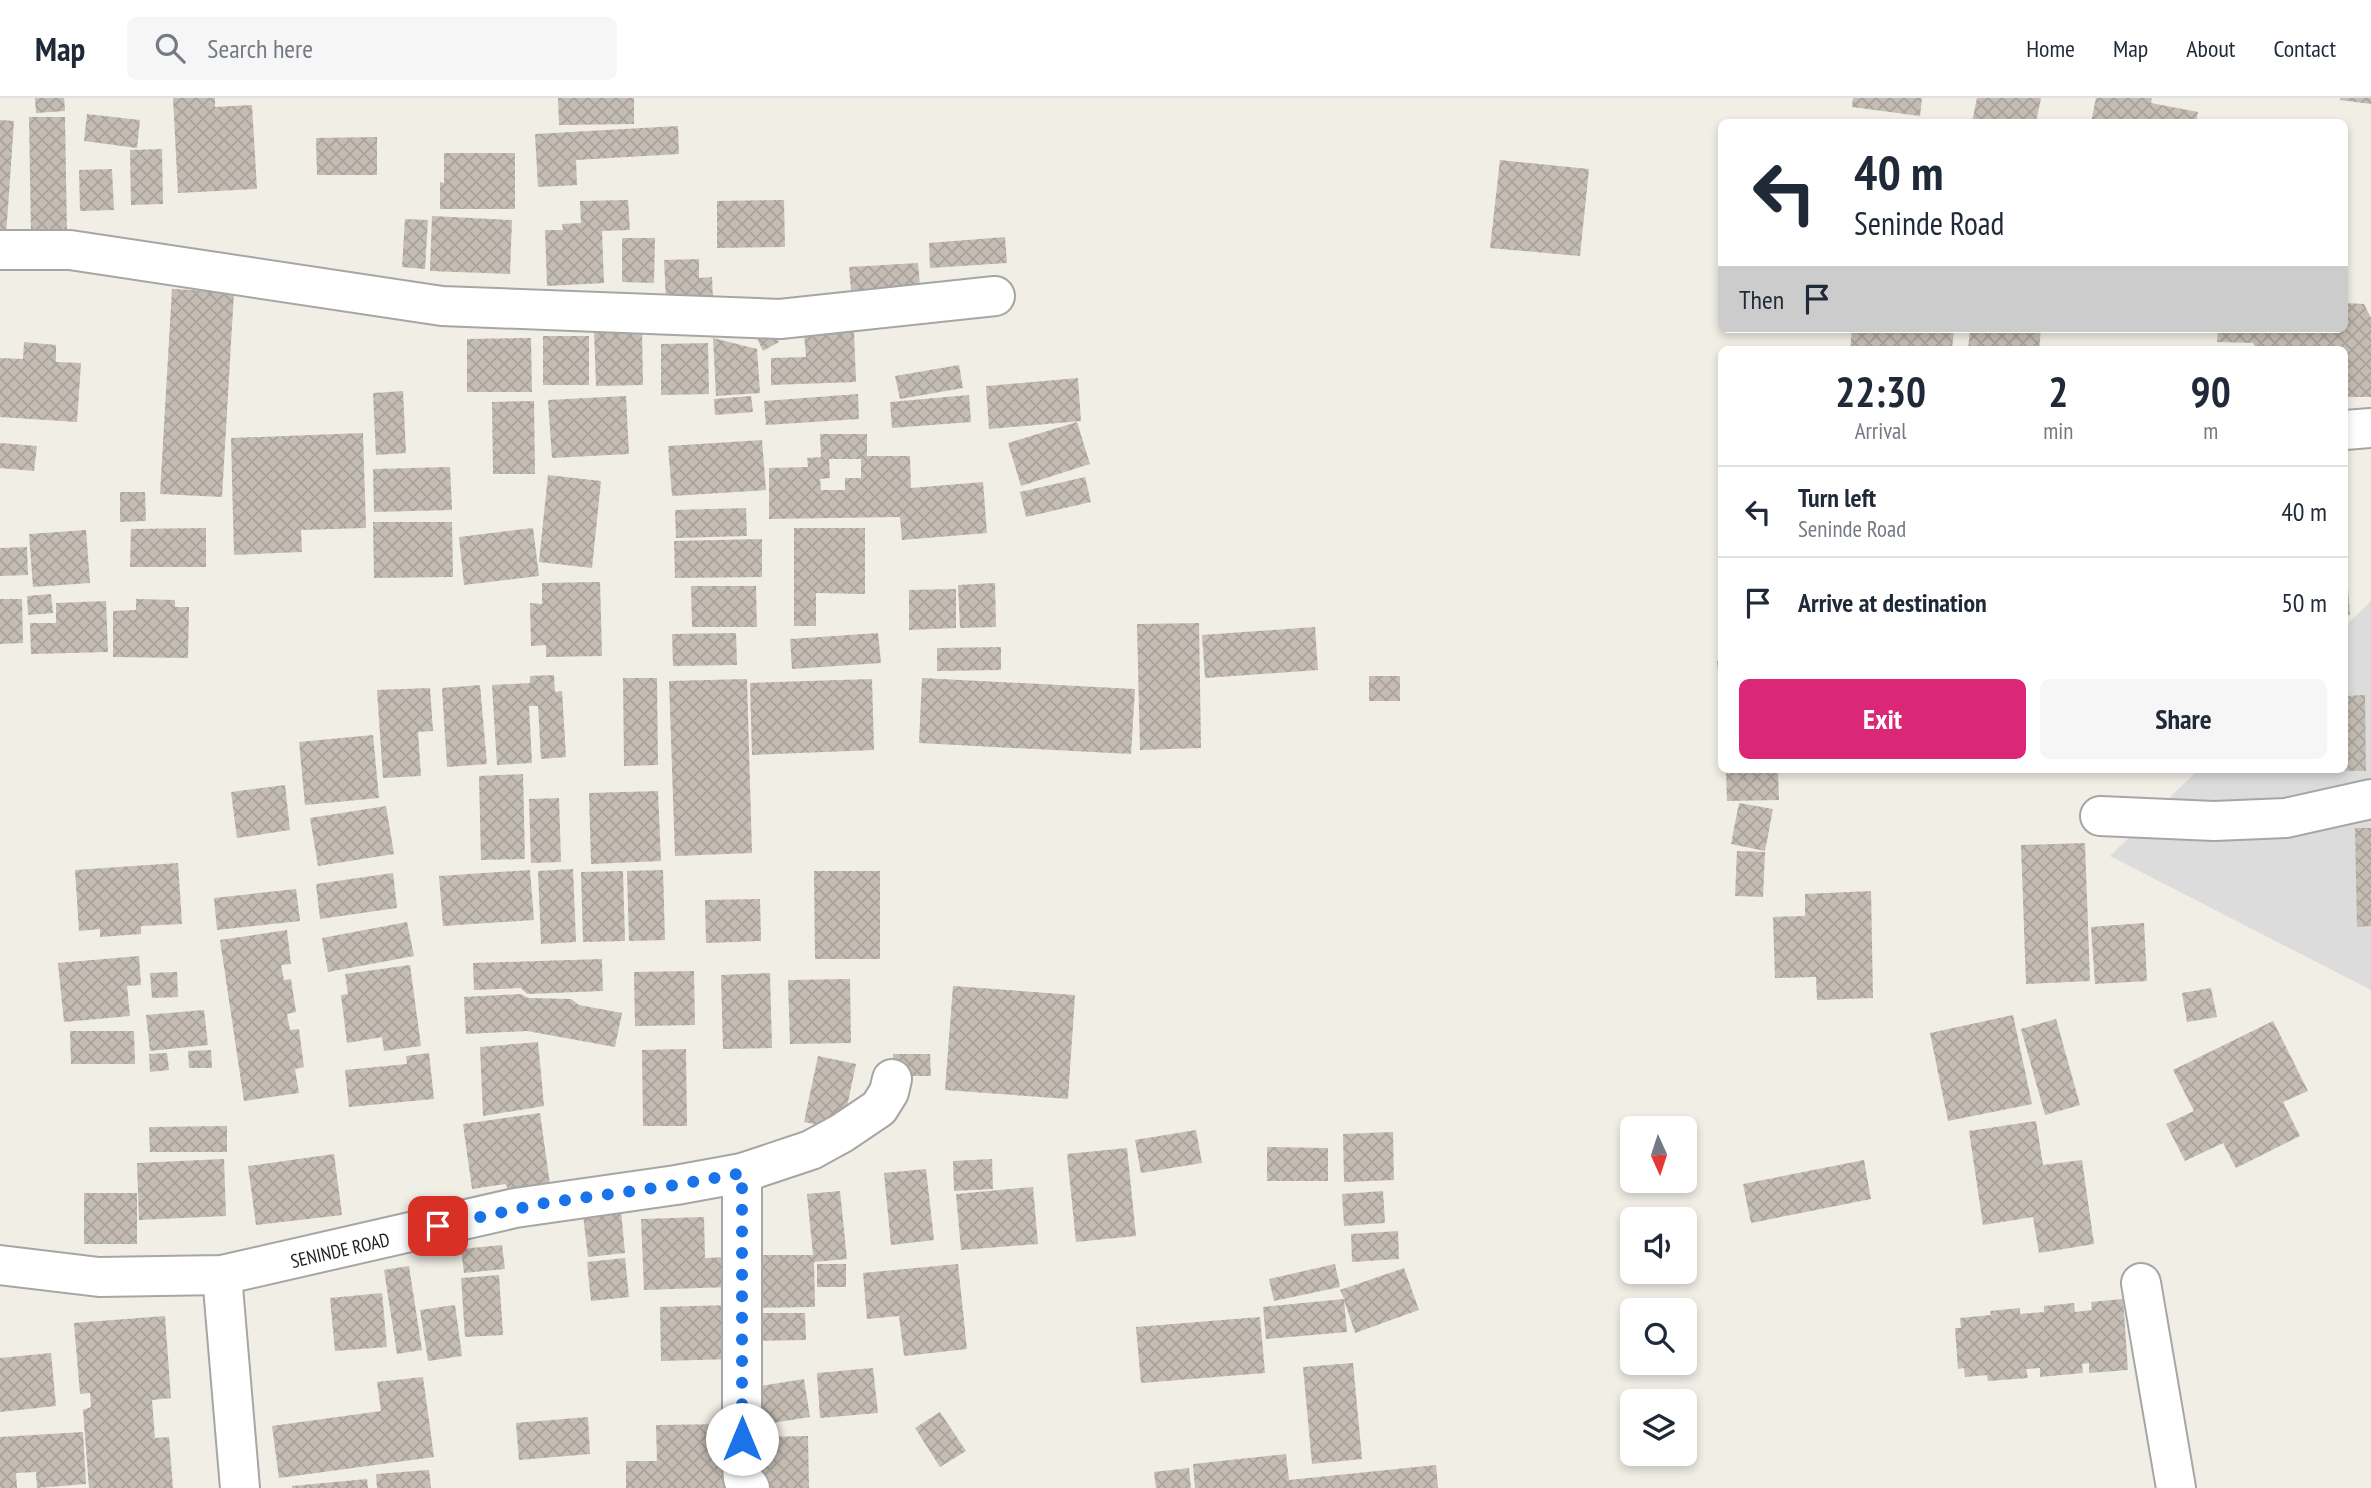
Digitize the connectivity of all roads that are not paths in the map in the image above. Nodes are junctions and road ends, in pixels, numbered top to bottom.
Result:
1 (0, 250) edge
2 (995, 296) dead end
3 (2371, 428) edge
4 (2348, 430) edge
5 (2371, 799) edge
6 (2100, 816) dead end
7 (892, 1079) dead end
8 (742, 1173) junction
9 (0, 1265) edge
10 (222, 1275) junction
11 (2141, 1283) dead end
12 (240, 1488) edge
13 (750, 1488) edge
14 (2176, 1488) edge

1 - 2 street
3 - 4 street
5 - 6 street
7 - 8 street, SENINDE ROAD
8 - 10 street, SENINDE ROAD
8 - 13 street
9 - 10 street, SENINDE ROAD
10 - 12 street
11 - 14 street

